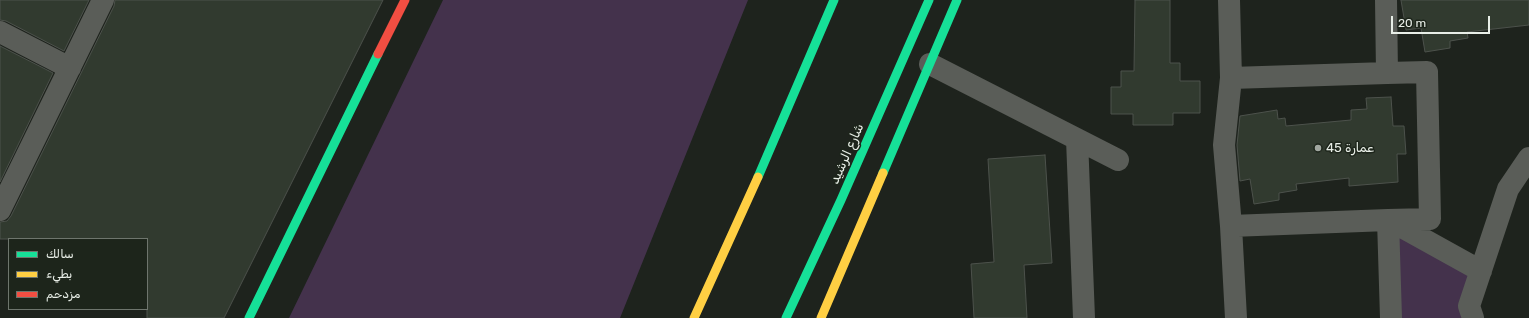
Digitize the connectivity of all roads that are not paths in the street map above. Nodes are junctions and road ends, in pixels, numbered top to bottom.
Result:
1 (103, 0) edge
2 (405, 0) edge
3 (834, 0) edge
4 (929, 0) edge
5 (957, 0) edge
6 (1229, 0) edge
7 (1386, 0) edge
8 (0, 32) edge
9 (930, 64) junction
10 (70, 68) junction
11 (1387, 73) junction
12 (1231, 78) junction
13 (1077, 139) junction
14 (1529, 158) edge
15 (1118, 160) dead end
16 (0, 210) edge
17 (1388, 220) junction
18 (1231, 226) junction
19 (1481, 271) junction
20 (1470, 314) edge
21 (249, 318) edge
22 (694, 318) edge
23 (786, 318) edge
24 (821, 318) edge
25 (1084, 318) edge
26 (1236, 318) edge
27 (1391, 318) edge

1 - 10 street
2 - 21 street
3 - 22 street
4 - 23 street, شارع الرشيد
5 - 9 street
6 - 12 street
7 - 11 street
8 - 10 street
9 - 13 street
9 - 24 street
10 - 16 street
11 - 12 street
11 - 17 street
12 - 18 street
13 - 15 street
13 - 25 street
14 - 19 street
17 - 18 street
17 - 19 street
17 - 27 street
18 - 26 street
19 - 20 street

